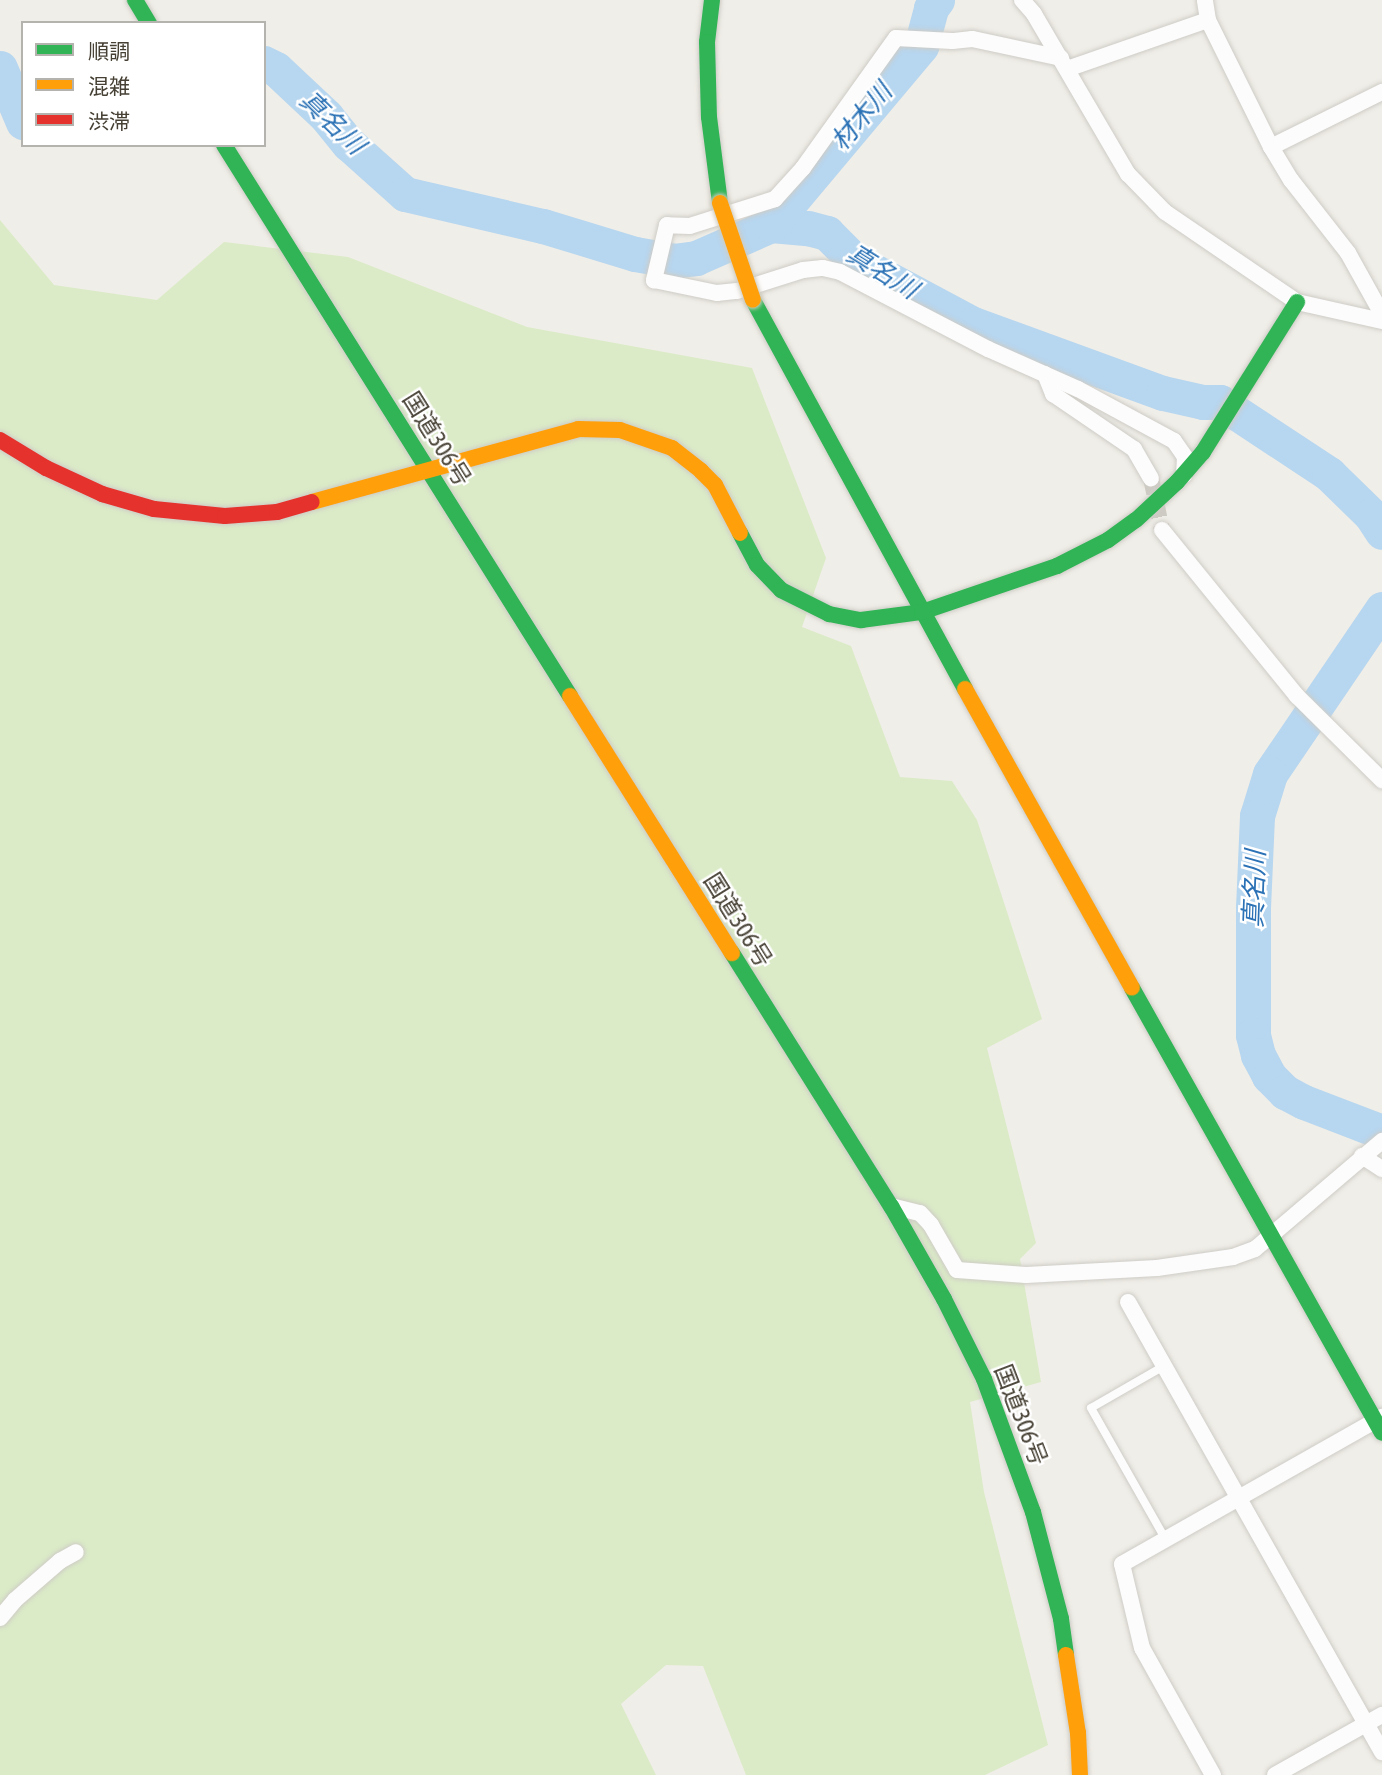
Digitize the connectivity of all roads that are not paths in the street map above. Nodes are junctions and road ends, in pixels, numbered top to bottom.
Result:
1 (135, 0) edge
2 (712, 0) edge
3 (1022, 0) edge
4 (1206, 0) edge
5 (1208, 20) junction
6 (148, 21) edge
7 (1064, 64) junction
8 (1382, 92) edge
9 (225, 147) edge
10 (1271, 148) junction
11 (1297, 302) junction
12 (1382, 314) edge
13 (1382, 321) edge
14 (1045, 374) junction
15 (0, 440) edge
16 (429, 468) junction
17 (1184, 475) junction
18 (1151, 478) tunnel mouth
19 (1162, 530) tunnel mouth
20 (922, 612) junction
21 (1382, 780) edge
22 (1372, 1149) edge
23 (1382, 1169) edge
24 (891, 1206) junction
25 (1272, 1234) junction
26 (1128, 1302) dead end
27 (1164, 1366) junction
28 (1380, 1423) edge
29 (1239, 1498) junction
30 (1166, 1540) junction
31 (76, 1552) dead end
32 (0, 1618) edge
33 (1382, 1715) edge
34 (1366, 1724) junction
35 (1382, 1752) edge
36 (1080, 1775) edge
37 (1213, 1775) edge
38 (1275, 1775) edge

1 - 6 main road
2 - 20 main road, bridge
3 - 7 street
4 - 5 street
5 - 7 street
5 - 10 street
7 - 11 street
7 - 14 street
8 - 10 street
9 - 16 main road, 国道306号
10 - 12 street
11 - 13 street
11 - 17 main road
14 - 17 street
14 - 18 street
15 - 16 main road
16 - 20 main road
16 - 24 main road, 国道306号
17 - 20 main road
19 - 21 street
20 - 25 main road
22 - 23 street
22 - 25 street
24 - 25 street
24 - 36 main road, 国道306号
25 - 28 main road
26 - 27 street
27 - 29 street
27 - 30 lane
28 - 29 street
29 - 30 street
29 - 34 street
30 - 37 street
31 - 32 street
33 - 34 street
34 - 35 street
34 - 38 street

